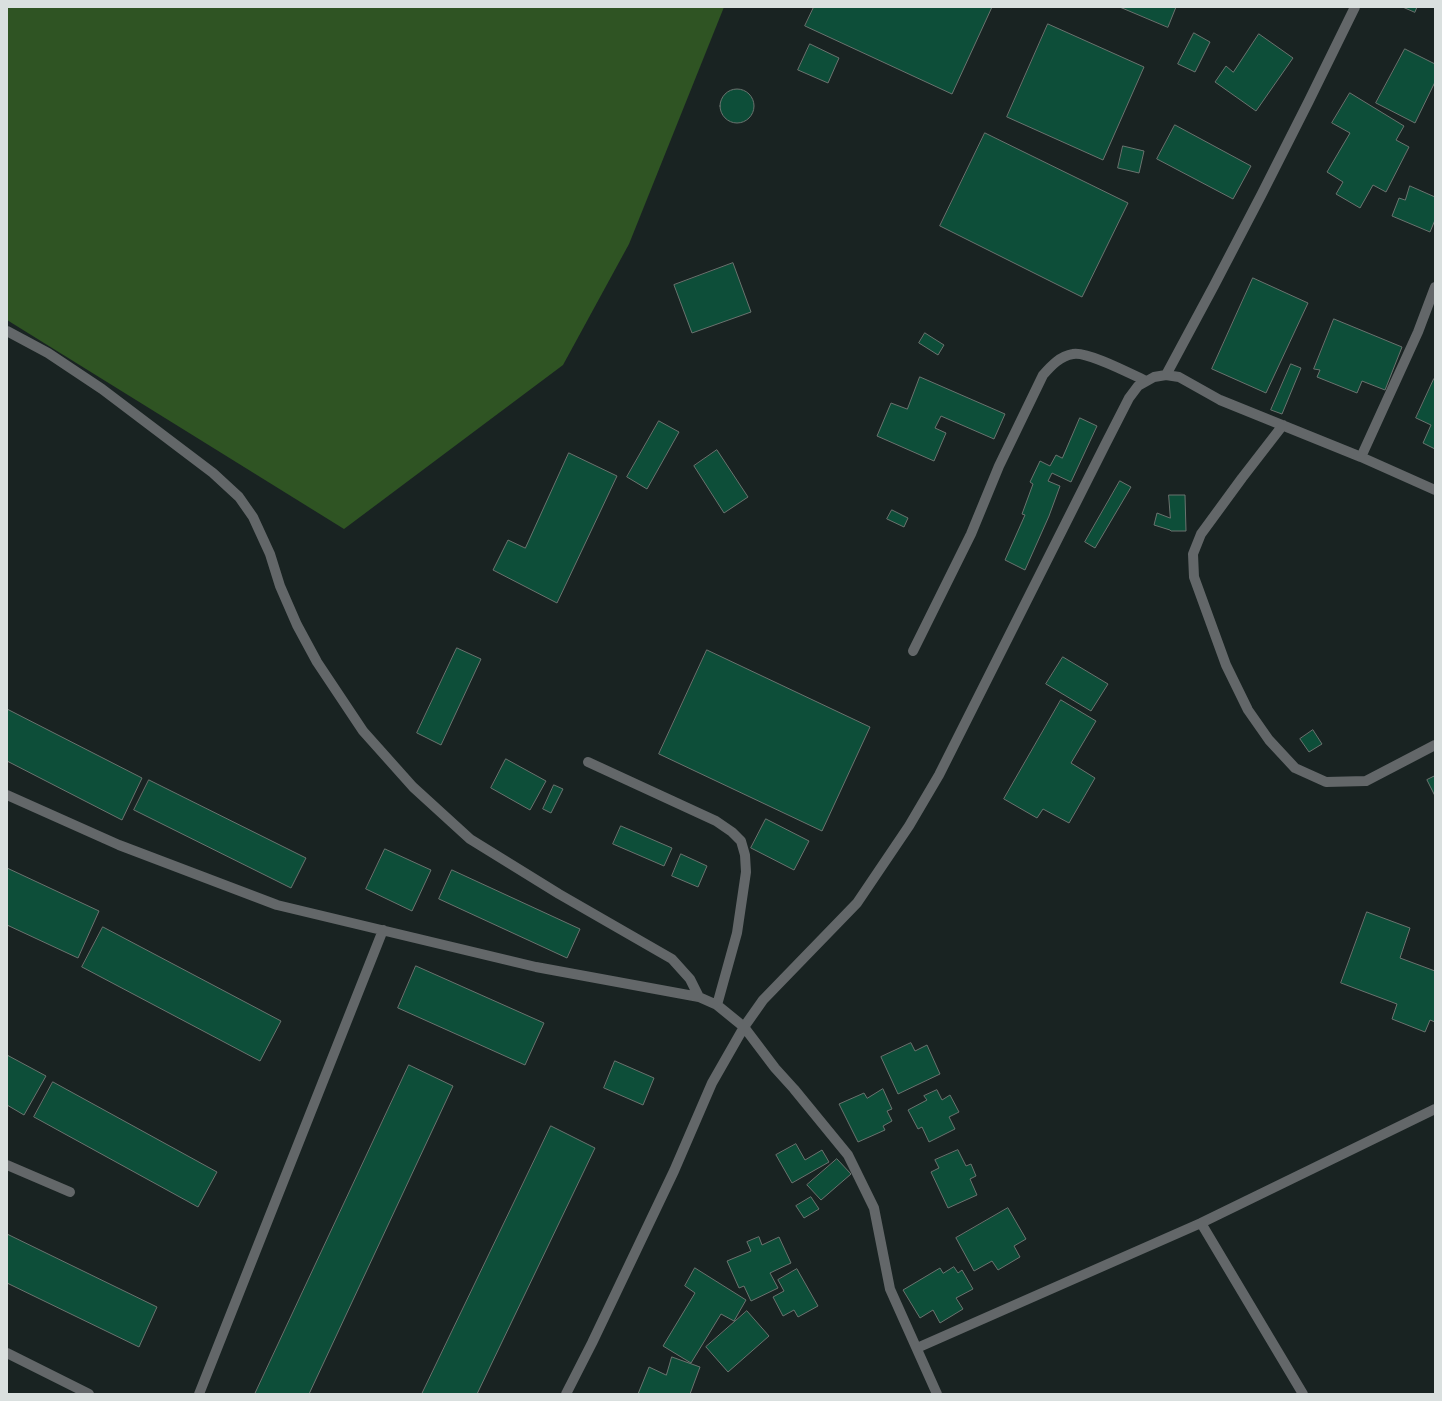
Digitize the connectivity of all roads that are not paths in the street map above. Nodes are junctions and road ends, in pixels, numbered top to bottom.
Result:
1 (1355, 7) edge
2 (1435, 287) edge
3 (7, 331) edge
4 (1166, 375) junction
5 (1146, 381) junction
6 (1282, 426) junction
7 (1361, 456) junction
8 (1435, 490) edge
9 (913, 651) dead end
10 (1435, 745) edge
11 (588, 762) dead end
12 (7, 796) edge
13 (383, 930) junction
14 (699, 998) junction
15 (717, 1004) junction
16 (744, 1027) junction
17 (1435, 1109) edge
18 (7, 1165) edge
19 (70, 1192) dead end
20 (1201, 1222) junction
21 (917, 1348) junction
22 (7, 1353) edge
23 (89, 1394) edge
24 (199, 1394) edge
25 (566, 1394) edge
26 (937, 1394) edge
27 (1303, 1394) edge

1 - 4 street
2 - 7 street
3 - 14 street
4 - 5 street
4 - 6 street
5 - 9 street
5 - 16 street
6 - 7 street
6 - 10 street
7 - 8 street
11 - 15 street
12 - 13 street
13 - 14 street
13 - 24 street
14 - 15 street
15 - 16 street
16 - 21 street
16 - 25 street
17 - 20 street
18 - 19 street
20 - 21 street
20 - 27 street
21 - 26 street
22 - 23 street

